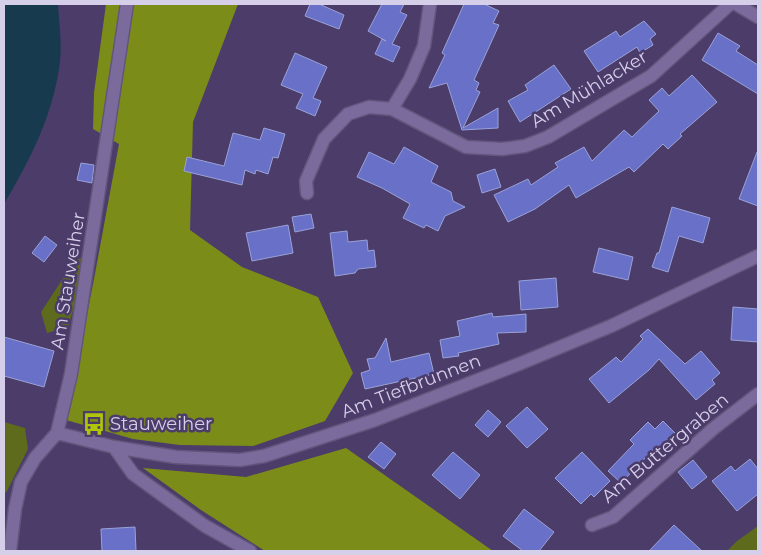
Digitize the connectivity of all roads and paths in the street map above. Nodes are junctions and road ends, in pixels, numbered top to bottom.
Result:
1 (127, 4) edge
2 (430, 4) edge
3 (730, 4) edge
4 (736, 4) edge
5 (758, 18) edge
6 (392, 109) junction
7 (307, 193) dead end
8 (758, 256) edge
9 (758, 394) edge
10 (58, 433) junction
11 (114, 447) junction
12 (592, 525) dead end
13 (10, 551) edge
14 (250, 551) edge

1 - 10 street, Am Stauweiher
2 - 6 street
3 - 6 street, Am Mühlacker
4 - 5 street
6 - 7 street, Am Mühlacker
8 - 11 street, Am Tiefbrunnen
9 - 12 street, Am Buttergraben
10 - 11 street, Am Tiefbrunnen
10 - 13 street, Am Stauweiher
11 - 14 street

